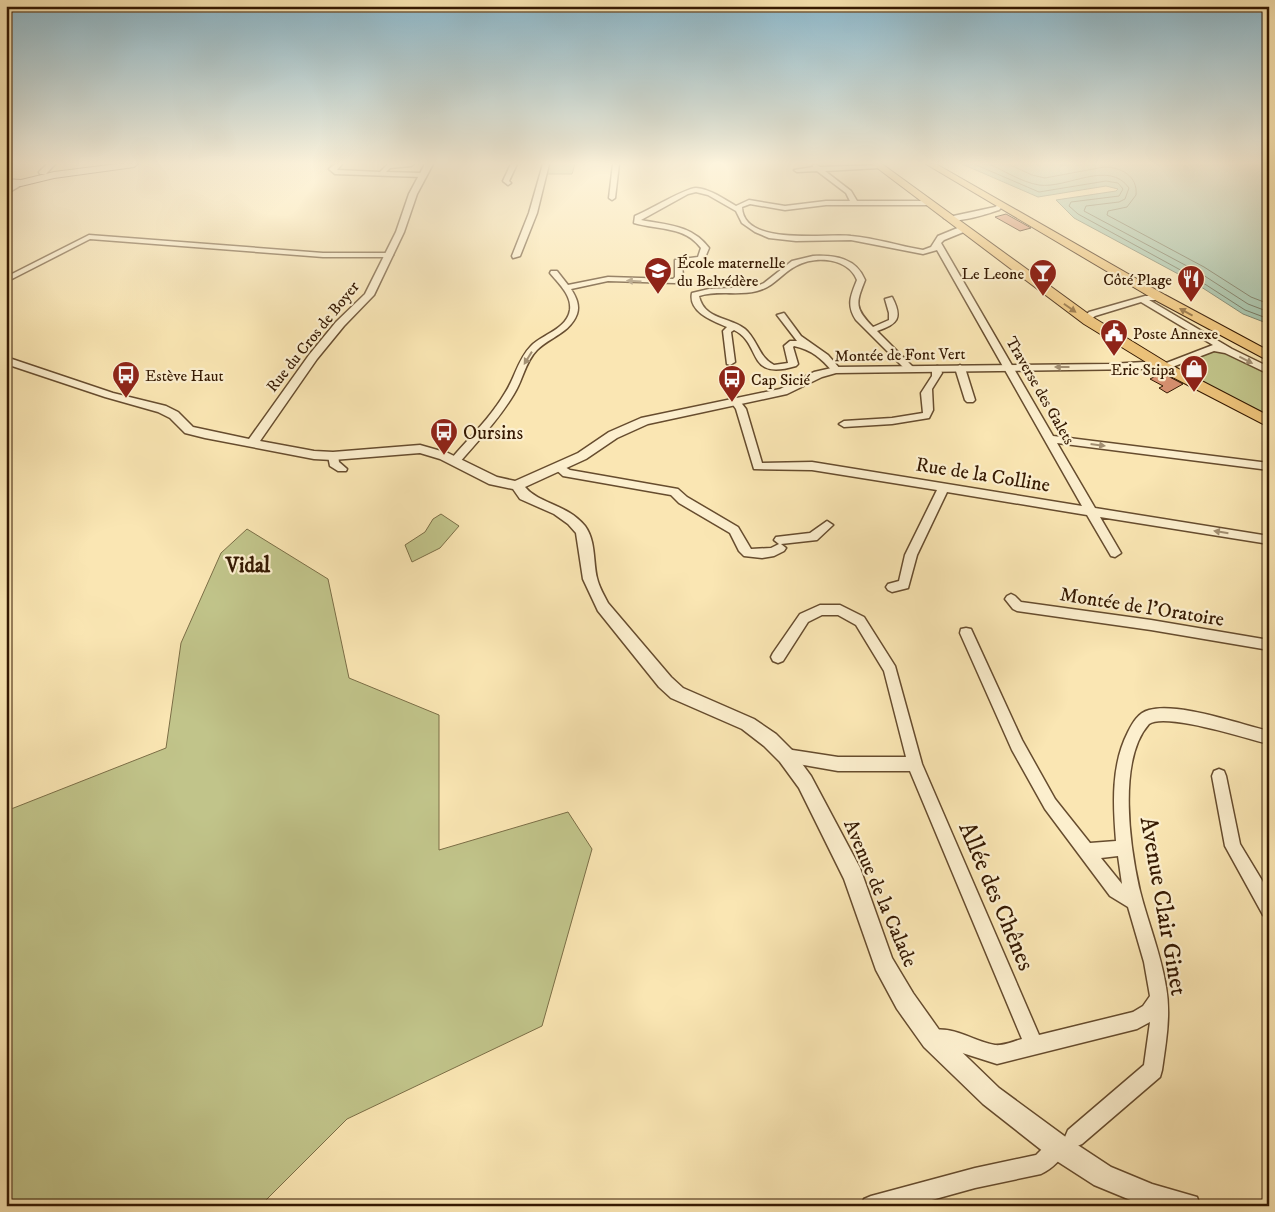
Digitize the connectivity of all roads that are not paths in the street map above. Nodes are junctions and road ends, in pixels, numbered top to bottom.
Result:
1 (403, 221) edge
2 (530, 221) edge
3 (637, 221) edge
4 (743, 221) edge
5 (954, 221) edge
6 (1025, 221) edge
7 (963, 229) junction
8 (938, 244) junction
9 (389, 255) junction
10 (516, 256) dead end
11 (554, 273) dead end
12 (6, 280) edge
13 (566, 288) junction
14 (1145, 298) junction
15 (1161, 298) junction
16 (889, 299) dead end
17 (781, 315) dead end
18 (1086, 319) junction
19 (733, 326) junction
20 (871, 330) junction
21 (807, 346) junction
22 (1230, 351) junction
23 (1269, 357) edge
24 (8, 362) edge
25 (730, 362) dead end
26 (1161, 365) junction
27 (960, 368) junction
28 (1009, 368) junction
29 (910, 369) junction
30 (938, 369) junction
31 (836, 370) junction
32 (1269, 371) edge
33 (970, 400) dead end
34 (736, 402) junction
35 (1269, 422) edge
36 (844, 424) dead end
37 (1050, 439) junction
38 (252, 444) junction
39 (333, 456) junction
40 (455, 461) junction
41 (558, 467) junction
42 (1269, 467) edge
43 (342, 470) dead end
44 (517, 486) junction
45 (944, 486) junction
46 (1092, 511) junction
47 (827, 525) dead end
48 (1269, 540) edge
49 (1115, 553) dead end
50 (892, 587) dead end
51 (1011, 599) dead end
52 (966, 633) dead end
53 (1269, 645) edge
54 (778, 657) dead end
55 (1269, 738) edge
56 (786, 756) junction
57 (915, 764) junction
58 (1219, 776) dead end
59 (1124, 848) junction
60 (1085, 851) junction
61 (1134, 901) junction
62 (1269, 909) edge
63 (1159, 999) junction
64 (932, 1039) junction
65 (1034, 1046) junction
66 (1066, 1142) junction
67 (871, 1206) edge
68 (1188, 1206) edge

1 - 9 street, Rue du Cros de Boyer
2 - 10 street
3 -> 13 street
4 - 8 street
5 - 7 main road
6 - 15 main road
7 - 8 street
7 -> 18 main road
8 - 28 street, Traverse des Galets
9 - 12 street
9 - 38 street, Rue du Cros de Boyer
11 - 13 street
13 -> 40 street
14 - 15 street
14 - 18 street
14 - 22 street
23 -> 15 main road
16 - 20 street
17 - 21 street
18 - 26 main road
19 - 20 street
19 - 21 street
19 - 25 street
20 - 29 street
21 - 31 street
22 - 26 street, Montée de Font Vert
22 -> 32 street
24 - 38 street, Avenue de la Calade
26 -> 28 street, Montée de Font Vert
26 - 35 main road
27 - 28 street, Montée de Font Vert
27 - 30 street, Montée de Font Vert
27 - 33 street
28 - 37 street, Traverse des Galets
29 - 30 street, Montée de Font Vert
29 - 31 street, Montée de Font Vert
30 - 36 street
31 - 34 street, Montée de Font Vert
34 - 41 street, Montée de Font Vert
34 - 45 street, Rue de la Colline
37 -> 42 street
37 - 46 street, Traverse des Galets
38 - 39 street, Avenue de la Calade
39 - 40 street, Avenue de la Calade
39 - 43 street
40 - 44 street, Avenue de la Calade
41 - 44 street, Montée de Font Vert
41 - 47 street
44 - 56 street, Avenue de la Calade
45 - 46 street, Rue de la Colline
45 - 50 street
48 -> 46 street, Rue de la Colline
46 - 49 street, Traverse des Galets
51 - 53 street, Montée de l'Oratoire
52 - 60 street
54 - 57 street, Allée des Chênes
55 - 59 street, Avenue Clair Ginet
56 - 57 street
56 - 64 street, Avenue de la Calade
57 - 65 street, Allée des Chênes
58 - 62 street
59 - 60 street
59 - 61 street, Avenue Clair Ginet
60 - 61 street
61 - 63 street, Avenue Clair Ginet
63 - 65 street
63 - 66 street, Avenue Clair Ginet
64 - 65 street
64 - 66 street, Avenue de la Calade
66 - 67 street, Avenue Clair Ginet
66 - 68 street, Avenue de la Calade

